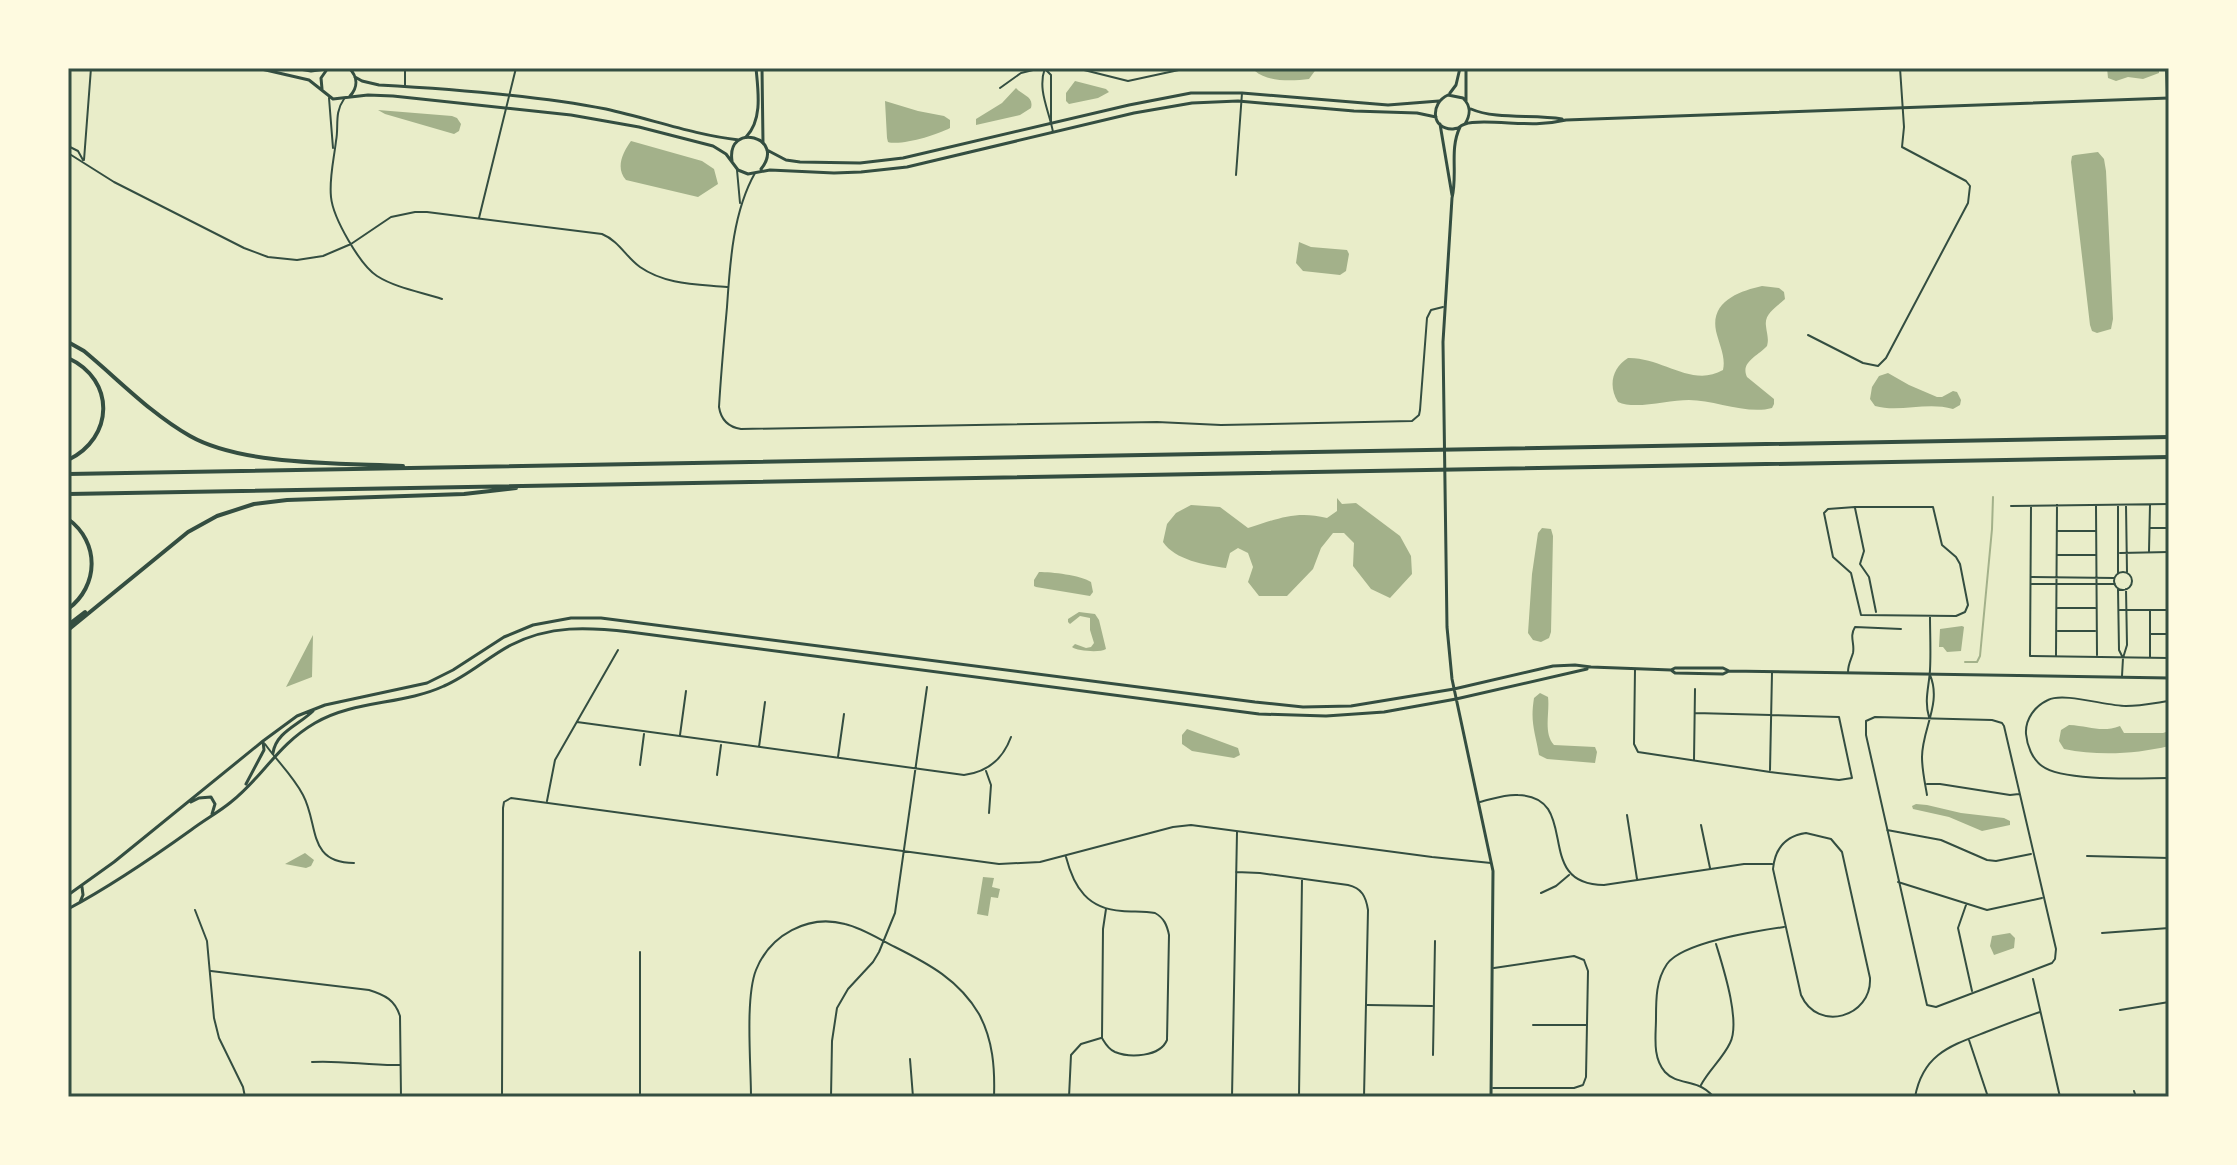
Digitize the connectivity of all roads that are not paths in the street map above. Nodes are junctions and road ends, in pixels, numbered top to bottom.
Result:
1 (91, 68) edge
2 (257, 68) edge
3 (294, 68) edge
4 (349, 68) edge
5 (405, 68) edge
6 (516, 68) edge
7 (759, 68) edge
8 (1044, 68) edge
9 (1052, 68) edge
10 (1188, 68) edge
11 (1460, 68) edge
12 (1466, 68) edge
13 (1900, 68) edge
14 (2166, 68) edge
15 (327, 69) edge
16 (355, 77) junction
17 (405, 87) junction
18 (1000, 88) dead end
19 (322, 89) junction
20 (1242, 93) junction
21 (1448, 95) junction
22 (350, 96) junction
23 (508, 96) junction
24 (329, 97) junction
25 (2168, 98) edge
26 (344, 99) junction
27 (1241, 101) junction
28 (1439, 101) junction
29 (1466, 101) junction
30 (505, 108) junction
31 (1469, 108) junction
32 (1902, 108) junction
33 (1436, 117) junction
34 (1566, 120) junction
35 (1051, 123) junction
36 (1440, 124) junction
37 (1465, 124) junction
38 (1460, 127) junction
39 (1053, 132) junction
40 (746, 137) junction
41 (739, 140) junction
42 (763, 143) junction
43 (68, 146) edge
44 (767, 150) junction
45 (334, 151) junction
46 (68, 153) edge
47 (84, 161) junction
48 (732, 161) junction
49 (736, 168) junction
50 (757, 172) junction
51 (1236, 175) dead end
52 (1452, 198) junction
53 (740, 204) junction
54 (479, 218) junction
55 (351, 244) junction
56 (728, 287) junction
57 (442, 299) dead end
58 (1444, 307) junction
59 (1808, 335) dead end
60 (68, 342) edge
61 (68, 358) edge
62 (2169, 437) edge
63 (2169, 457) edge
64 (68, 460) edge
65 (445, 468) junction
66 (68, 474) edge
67 (547, 485) junction
68 (68, 494) edge
69 (2096, 504) junction
70 (2118, 504) junction
71 (2126, 504) junction
72 (2150, 504) junction
73 (2169, 504) edge
74 (2057, 505) junction
75 (2011, 506) dead end
76 (2031, 506) junction
77 (1855, 507) junction
78 (68, 519) edge
79 (2150, 528) junction
80 (2169, 528) edge
81 (2056, 531) junction
82 (2097, 531) junction
83 (2149, 552) junction
84 (2169, 552) edge
85 (2118, 553) junction
86 (2127, 553) junction
87 (2057, 555) junction
88 (2096, 555) junction
89 (2127, 572) junction
90 (2118, 573) junction
91 (2030, 577) junction
92 (2057, 578) junction
93 (2096, 578) junction
94 (2114, 578) junction
95 (2030, 584) junction
96 (2057, 584) junction
97 (2096, 584) junction
98 (2115, 584) junction
99 (2118, 589) junction
100 (2126, 589) junction
101 (2057, 608) junction
102 (2096, 608) junction
103 (68, 609) edge
104 (2119, 610) junction
105 (2126, 610) junction
106 (2150, 610) junction
107 (2169, 610) edge
108 (1877, 613) junction
109 (1930, 615) junction
110 (68, 627) edge
111 (1901, 629) dead end
112 (2057, 631) junction
113 (2096, 631) junction
114 (2149, 634) junction
115 (2169, 634) edge
116 (618, 650) dead end
117 (2056, 656) junction
118 (2097, 657) junction
119 (2123, 658) junction
120 (2150, 658) junction
121 (2169, 658) edge
122 (1591, 667) junction
123 (1635, 668) junction
124 (1772, 671) junction
125 (1848, 673) junction
126 (1930, 674) junction
127 (2122, 677) junction
128 (2169, 678) edge
129 (927, 687) dead end
130 (1454, 689) junction
131 (1695, 689) dead end
132 (686, 691) dead end
133 (1456, 699) junction
134 (2169, 701) edge
135 (765, 702) dead end
136 (316, 708) junction
137 (1695, 713) junction
138 (844, 714) dead end
139 (1771, 716) junction
140 (1929, 718) junction
141 (577, 722) junction
142 (644, 732) junction
143 (680, 737) junction
144 (1011, 737) dead end
145 (263, 741) junction
146 (722, 743) junction
147 (759, 748) junction
148 (273, 756) junction
149 (838, 759) junction
150 (1694, 761) junction
151 (640, 765) dead end
152 (916, 769) junction
153 (985, 770) junction
154 (1770, 772) junction
155 (717, 775) dead end
156 (2169, 778) edge
157 (1926, 784) junction
158 (244, 790) junction
159 (2020, 794) junction
160 (1927, 795) dead end
161 (547, 802) junction
162 (1479, 802) junction
163 (181, 808) junction
164 (989, 813) dead end
165 (212, 815) junction
166 (1627, 815) dead end
167 (1701, 825) dead end
168 (1886, 830) junction
169 (1237, 831) junction
170 (904, 851) junction
171 (2033, 853) junction
172 (1065, 856) junction
173 (2087, 856) dead end
174 (2169, 858) edge
175 (354, 863) dead end
176 (1492, 863) junction
177 (1773, 864) junction
178 (1710, 870) junction
179 (1236, 872) junction
180 (1570, 874) junction
181 (1302, 878) junction
182 (1637, 880) junction
183 (1898, 882) junction
184 (82, 886) junction
185 (1541, 893) dead end
186 (68, 895) edge
187 (2043, 898) junction
188 (80, 902) junction
189 (1967, 904) junction
190 (68, 909) edge
191 (1106, 909) junction
192 (195, 910) dead end
193 (1785, 927) junction
194 (2169, 928) edge
195 (2102, 933) dead end
196 (1435, 941) dead end
197 (885, 942) junction
198 (1716, 942) junction
199 (640, 952) dead end
200 (1493, 968) junction
201 (211, 971) junction
202 (2033, 979) dead end
203 (1972, 993) junction
204 (2169, 1002) edge
205 (1367, 1005) junction
206 (1433, 1006) junction
207 (2120, 1010) dead end
208 (2040, 1012) junction
209 (1533, 1025) dead end
210 (1587, 1025) junction
211 (1102, 1038) junction
212 (1969, 1039) junction
213 (1433, 1055) dead end
214 (910, 1059) dead end
215 (312, 1062) dead end
216 (401, 1065) junction
217 (1700, 1086) junction
218 (1492, 1088) junction
219 (2134, 1091) dead end
220 (245, 1097) edge
221 (401, 1097) edge
222 (502, 1097) edge
223 (640, 1097) edge
224 (751, 1097) edge
225 (831, 1097) edge
226 (913, 1097) edge
227 (994, 1097) edge
228 (1069, 1097) edge
229 (1232, 1097) edge
230 (1299, 1097) edge
231 (1364, 1097) edge
232 (1491, 1097) edge
233 (1714, 1097) edge
234 (1915, 1097) edge
235 (1988, 1097) edge
236 (2060, 1097) edge
237 (2136, 1097) edge

1 - 47 street
2 - 19 main road
3 - 15 main road
4 - 16 main road
5 - 17 street
6 - 23 street
7 - 40 main road
7 - 42 main road
8 - 18 street
8 - 35 street
8 - 35 street
9 - 10 street
11 - 21 main road
12 - 29 main road
13 - 32 street
14 - 25 street
15 - 19 main road
16 - 17 main road
16 - 22 main road
17 - 23 main road
19 - 24 main road
20 - 27 street
20 - 28 main road
20 - 35 main road
21 - 28 main road
21 - 29 main road
22 - 26 main road
22 - 30 main road
23 - 30 street
23 - 41 main road
24 - 26 main road
24 - 45 street
25 - 32 main road
26 - 45 street
27 - 33 main road
27 - 39 main road
27 - 51 street
28 - 33 main road
29 - 31 main road
30 - 48 main road
30 - 54 street
31 - 34 main road
31 - 37 main road
32 - 34 main road
32 - 59 street
33 - 36 main road
34 - 37 main road
35 - 39 street
35 - 44 main road
36 - 38 main road
36 - 52 main road
37 - 38 main road
38 - 52 main road
39 - 50 main road
40 - 41 main road
40 - 42 main road
41 - 48 main road
42 - 44 main road
43 - 47 street
44 - 50 main road
45 - 55 street
46 - 47 street
47 - 55 street
48 - 49 main road
49 - 50 main road
49 - 53 street
50 - 53 street
52 - 58 main road
53 - 56 street
54 - 55 street
54 - 56 street
55 - 57 street
56 - 58 street
58 - 130 main road
60 - 65 highway
61 - 64 highway
62 - 65 highway
63 - 67 highway
65 - 66 highway
67 - 68 highway
67 - 110 highway
69 - 70 street
69 - 74 street
69 - 82 street
70 - 71 street
70 - 85 street
71 - 72 street
71 - 86 street
72 - 73 street
72 - 79 street
74 - 76 street
74 - 81 street
75 - 76 street
76 - 91 street
77 - 108 street
77 - 108 street
77 - 109 street
78 - 103 highway
79 - 80 street
79 - 83 street
81 - 82 street
81 - 87 street
82 - 88 street
83 - 84 street
83 - 86 street
85 - 86 street
85 - 90 street
86 - 89 street
87 - 88 street
87 - 92 street
88 - 93 street
89 - 90 street
89 - 100 street
90 - 94 street
91 - 92 street
91 - 95 street
92 - 93 street
92 - 96 street
93 - 94 street
93 - 97 street
94 - 98 street
95 - 96 street
95 - 117 street
96 - 97 street
96 - 101 street
97 - 98 street
97 - 102 street
98 - 99 street
99 - 100 street
99 - 104 street
100 - 105 street
101 - 102 street
101 - 112 street
102 - 113 street
104 - 105 street
104 - 119 street
105 - 106 street
105 - 119 street
106 - 107 street
106 - 114 street
108 - 109 street
109 - 126 street
111 - 125 street
112 - 113 street
112 - 117 street
113 - 118 street
114 - 115 street
114 - 120 street
116 - 141 street
117 - 118 street
118 - 119 street
119 - 120 street
119 - 127 street
120 - 121 street
122 - 123 main road
122 - 130 main road
122 - 133 main road
123 - 124 main road
123 - 150 street
124 - 125 main road
124 - 139 street
125 - 126 main road
126 - 127 main road
126 - 140 street
126 - 140 street
127 - 128 main road
129 - 152 street
130 - 133 main road
130 - 136 main road
131 - 137 street
132 - 143 street
133 - 148 main road
133 - 162 main road
134 - 156 street
135 - 147 street
136 - 145 main road
136 - 148 main road
137 - 139 street
137 - 150 street
138 - 149 street
139 - 154 street
139 - 154 street
140 - 157 street
140 - 159 street
140 - 168 street
141 - 142 street
141 - 161 street
142 - 143 street
142 - 151 street
143 - 146 street
144 - 153 street
145 - 148 street
145 - 158 main road
145 - 163 main road
146 - 147 street
146 - 155 street
147 - 149 street
148 - 158 main road
148 - 175 street
149 - 152 street
150 - 154 street
152 - 153 street
152 - 170 street
153 - 164 street
157 - 159 street
157 - 160 street
158 - 165 main road
159 - 171 street
161 - 170 street
161 - 222 street
162 - 176 main road
162 - 180 street
163 - 165 main road
163 - 184 main road
165 - 188 main road
166 - 182 street
167 - 178 street
168 - 171 street
168 - 183 street
169 - 172 street
169 - 176 street
169 - 179 street
170 - 172 street
170 - 197 street
171 - 187 street
172 - 191 street
173 - 174 street
176 - 200 main road
177 - 178 street
177 - 193 street
177 - 193 street
178 - 182 street
179 - 181 street
179 - 229 street
180 - 182 street
180 - 185 street
181 - 205 street
181 - 230 street
183 - 189 street
183 - 203 street
184 - 186 main road
184 - 188 main road
187 - 189 street
187 - 203 street
188 - 190 main road
189 - 203 street
191 - 211 street
191 - 211 street
192 - 201 street
193 - 198 street
194 - 195 street
196 - 206 street
197 - 224 street
197 - 225 street
197 - 227 street
198 - 217 street
198 - 217 street
199 - 223 street
200 - 210 street
200 - 218 main road
201 - 216 street
201 - 220 street
202 - 208 street
204 - 207 street
205 - 206 street
205 - 231 street
206 - 213 street
208 - 212 street
208 - 236 street
209 - 210 street
210 - 218 street
211 - 228 street
212 - 234 street
212 - 235 street
214 - 226 street
215 - 216 street
216 - 221 street
217 - 233 street
218 - 232 main road
219 - 237 street

